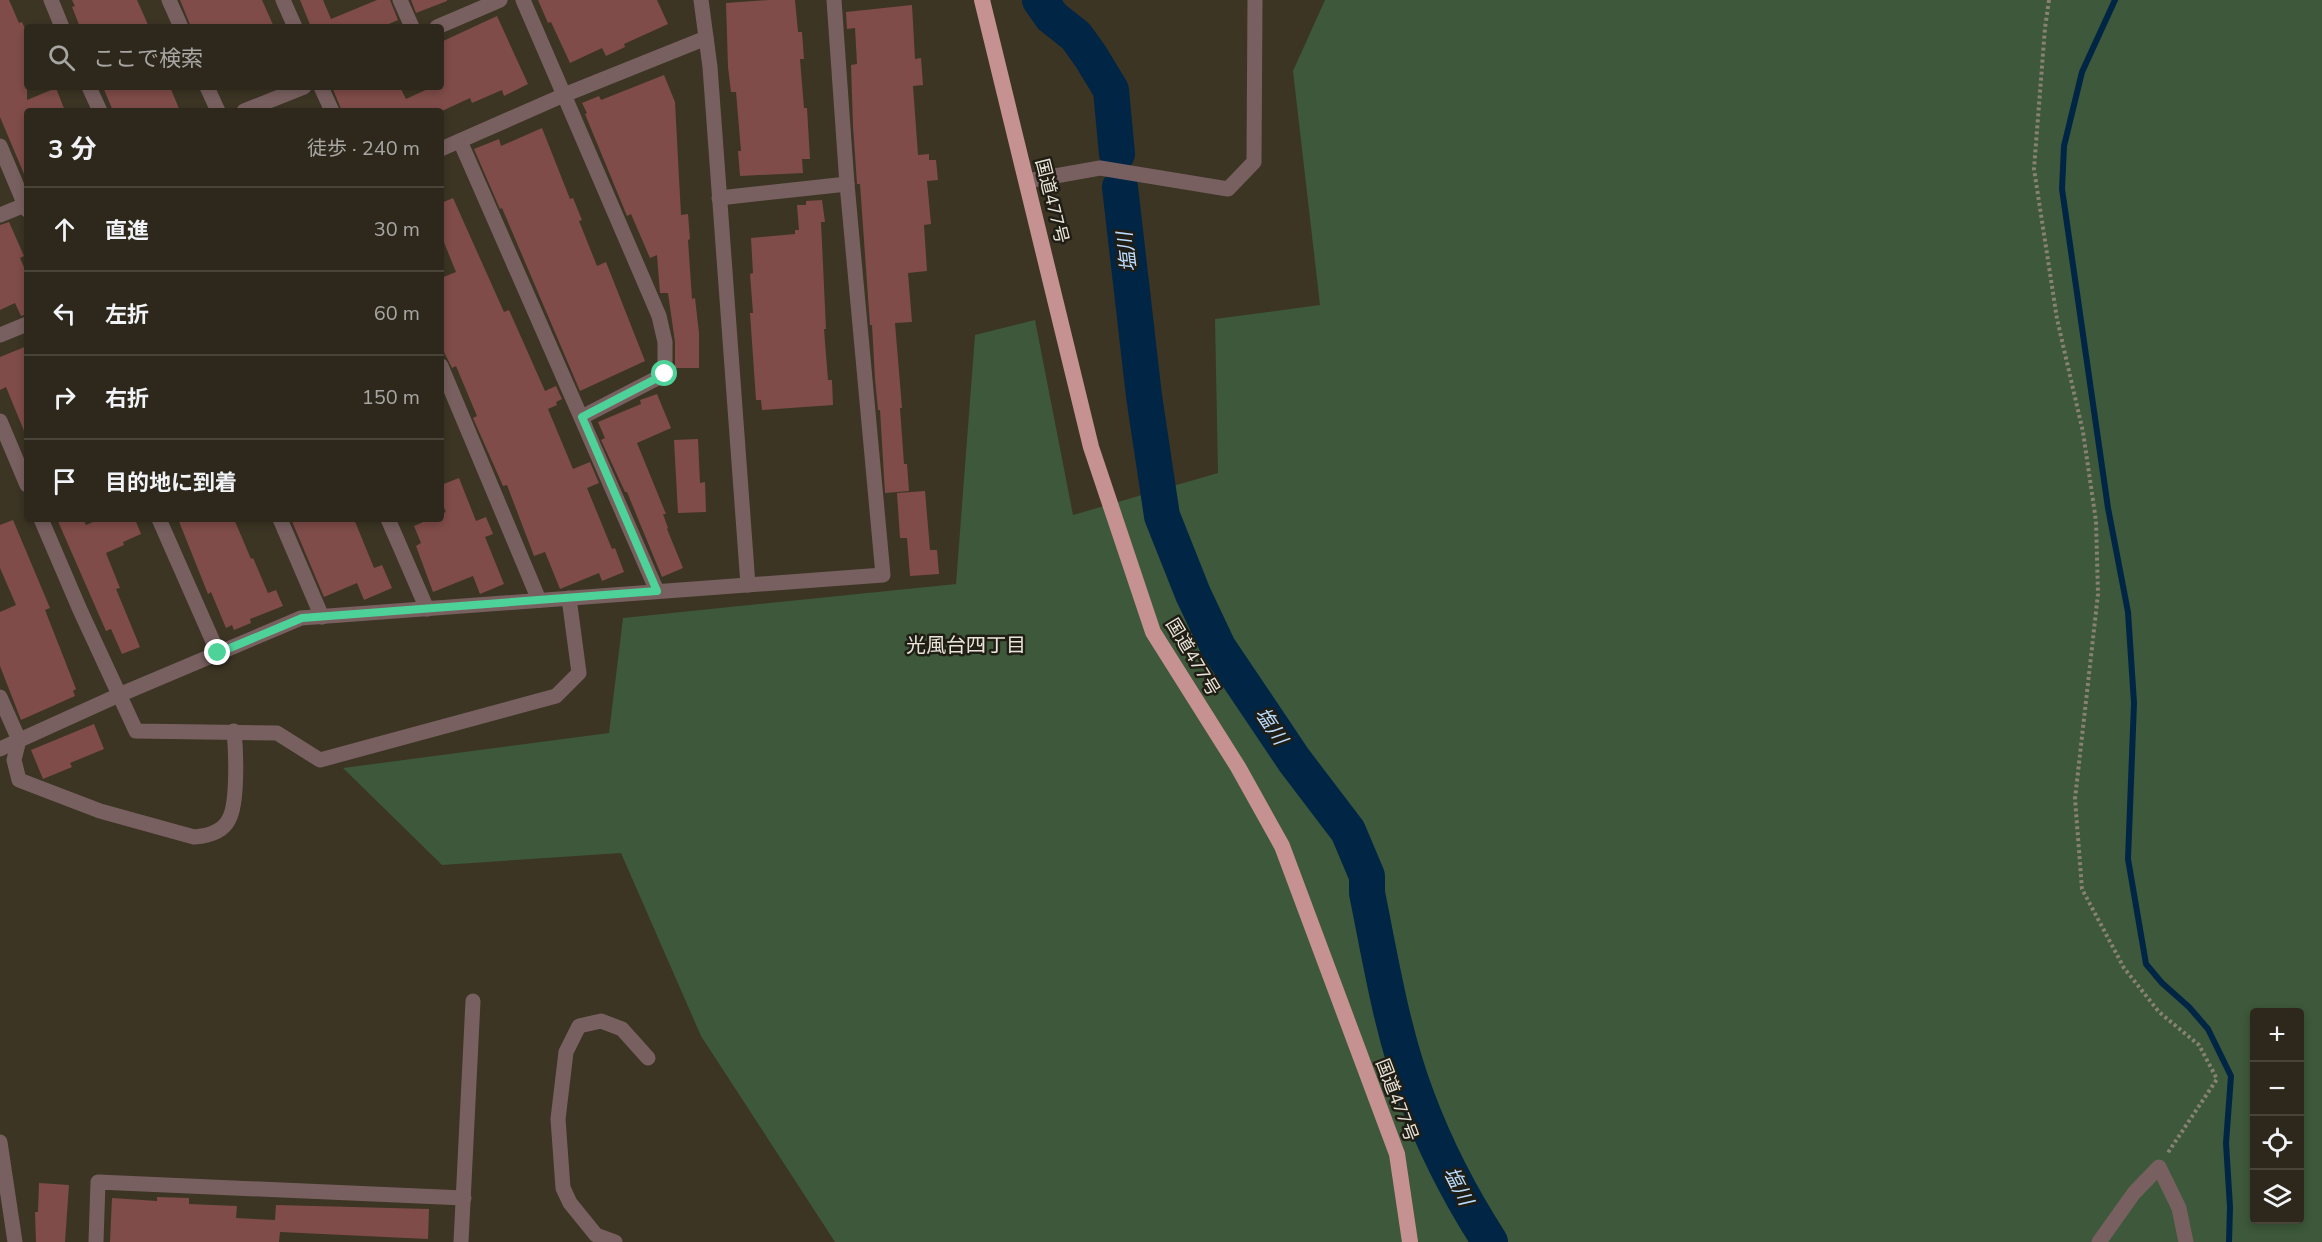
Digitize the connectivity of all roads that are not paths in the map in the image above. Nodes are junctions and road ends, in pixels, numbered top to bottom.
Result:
1 (51, 0) edge
2 (169, 0) edge
3 (283, 0) edge
4 (400, 0) edge
5 (501, 0) edge
6 (523, 0) edge
7 (701, 0) edge
8 (834, 0) edge
9 (982, 0) edge
10 (1255, 0) edge
11 (61, 24) edge
12 (180, 24) edge
13 (294, 24) edge
14 (411, 24) edge
15 (444, 24) edge
16 (706, 38) junction
17 (90, 90) edge
18 (208, 90) edge
19 (296, 90) edge
20 (322, 90) edge
21 (564, 95) junction
22 (99, 108) edge
23 (217, 108) edge
24 (252, 108) edge
25 (331, 108) edge
26 (460, 141) junction
27 (0, 146) edge
28 (444, 148) edge
29 (1027, 181) junction
30 (847, 184) junction
31 (719, 198) junction
32 (24, 202) edge
33 (24, 208) edge
34 (0, 215) edge
35 (24, 325) edge
36 (0, 335) edge
37 (444, 373) edge
38 (582, 417) junction
39 (0, 421) edge
40 (24, 478) edge
41 (42, 522) edge
42 (160, 522) edge
43 (281, 522) edge
44 (389, 522) edge
45 (747, 585) junction
46 (657, 591) junction
47 (569, 598) junction
48 (539, 600) junction
49 (427, 609) junction
50 (322, 617) junction
51 (218, 653) junction
52 (119, 695) junction
53 (0, 697) edge
54 (234, 731) junction
55 (19, 740) junction
56 (0, 748) edge
57 (473, 1001) dead end
58 (648, 1058) dead end
59 (0, 1142) edge
60 (464, 1198) junction
61 (15, 1242) edge
62 (96, 1242) edge
63 (461, 1242) edge
64 (615, 1242) edge
65 (1410, 1242) edge
66 (2099, 1242) edge
67 (2186, 1242) edge

1 - 11 street
2 - 12 street
3 - 13 street
4 - 14 street
5 - 15 street
6 - 21 street
7 - 16 street
8 - 30 street
9 - 29 highway, 国道477号
10 - 29 street
16 - 21 street
16 - 31 street
17 - 22 street
18 - 23 street
19 - 24 street
20 - 25 street
21 - 26 street
21 - 38 street
26 - 28 street
26 - 38 street
27 - 32 street
29 - 65 highway, 国道477号
30 - 31 street
30 - 45 street
31 - 45 street
33 - 34 street
35 - 36 street
37 - 48 street
38 - 46 street
39 - 40 street
41 - 52 street
42 - 51 street
43 - 50 street
44 - 49 street
45 - 46 street
46 - 47 street
47 - 48 street
47 - 54 street
48 - 49 street
49 - 50 street
50 - 51 street
51 - 52 street
52 - 54 street
52 - 55 street
53 - 55 street
54 - 55 street
55 - 56 street
57 - 60 street
58 - 64 street
59 - 61 street
60 - 62 street
60 - 63 street
66 - 67 street

